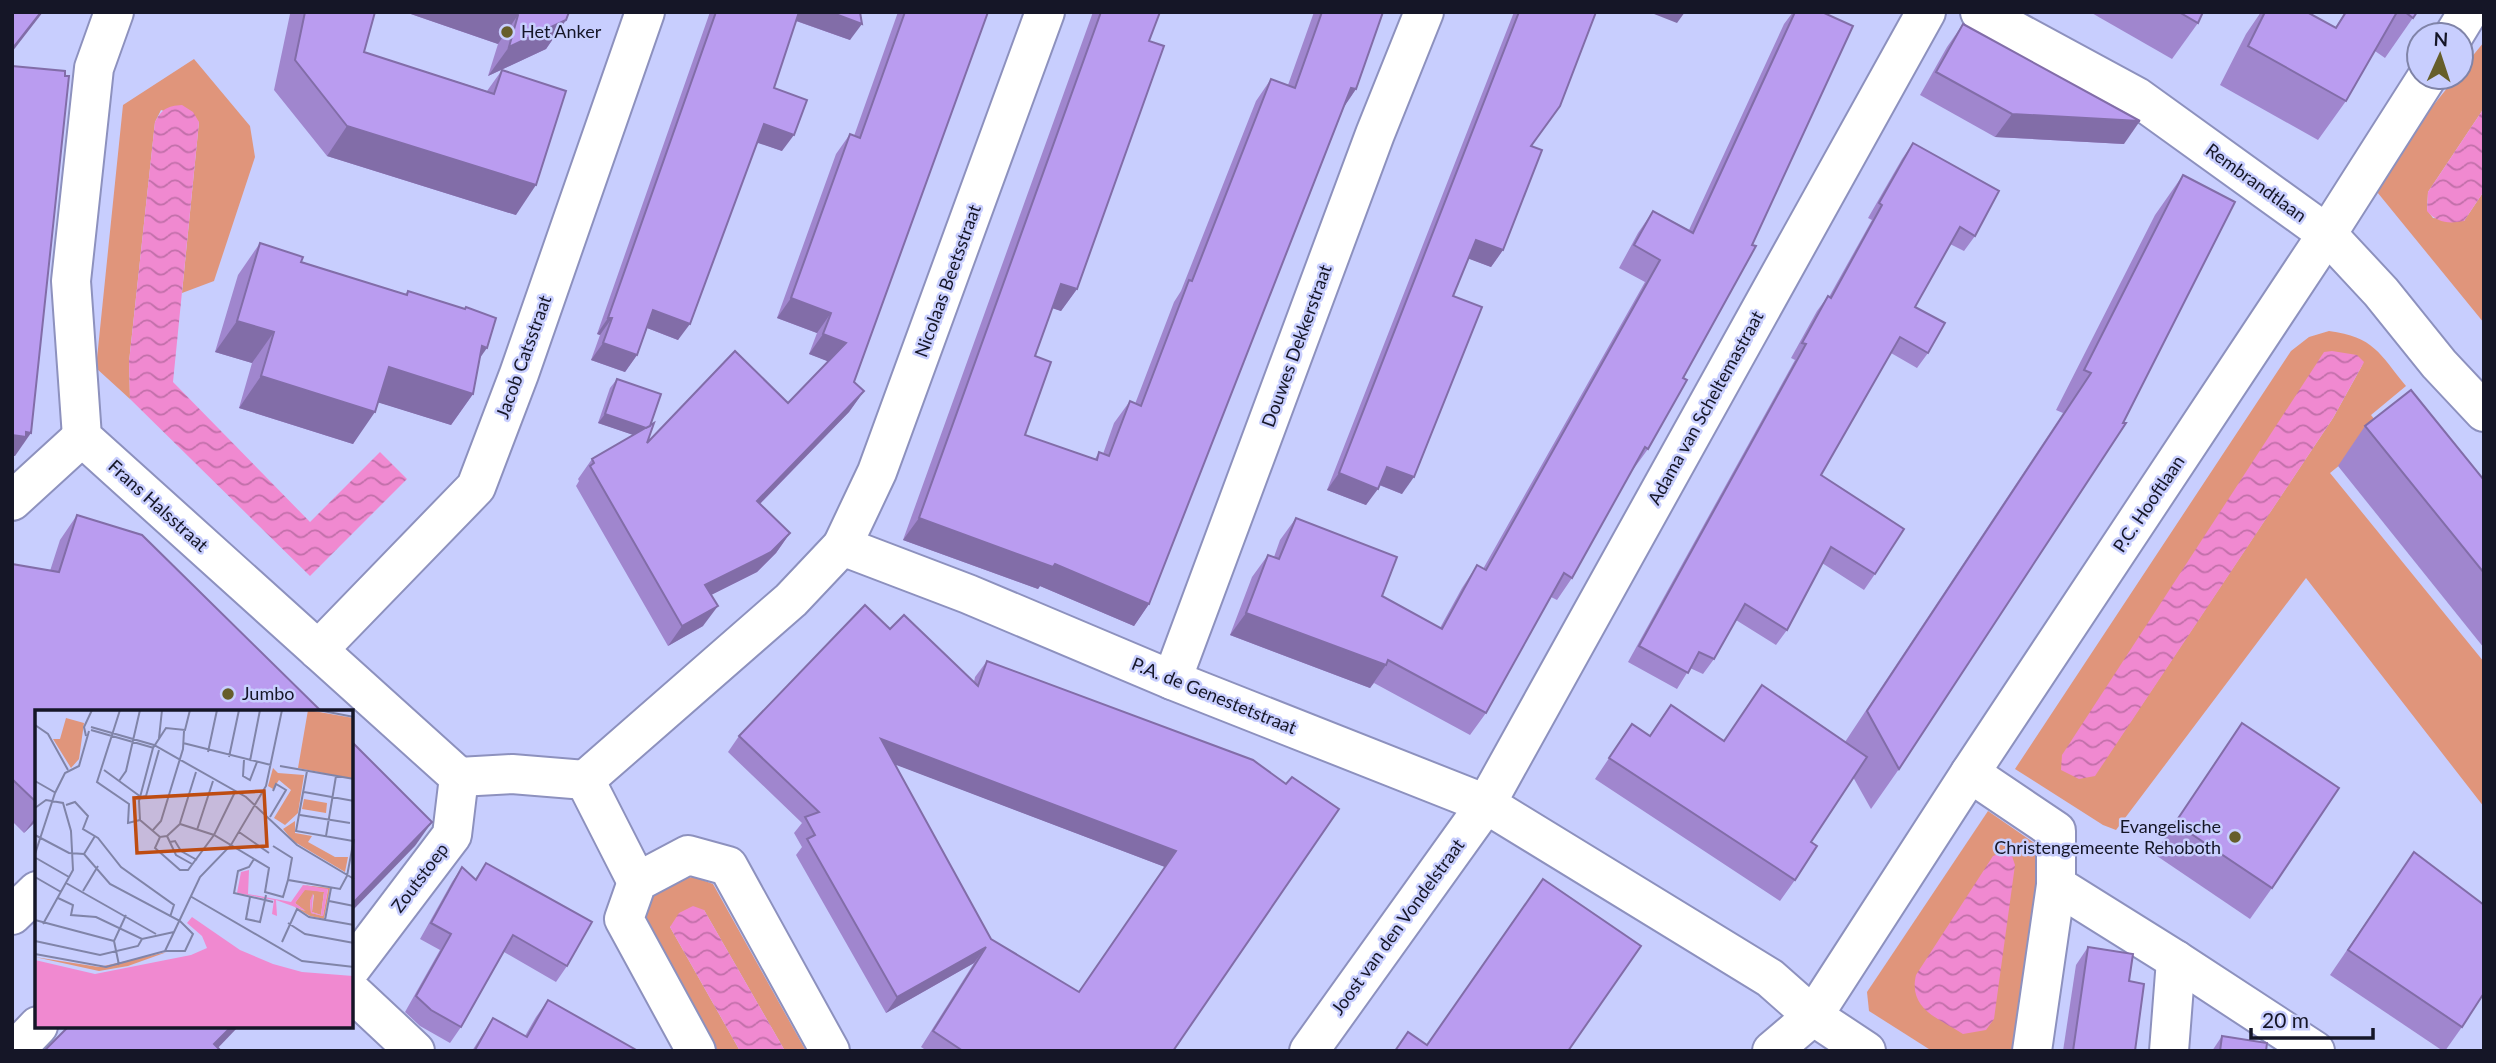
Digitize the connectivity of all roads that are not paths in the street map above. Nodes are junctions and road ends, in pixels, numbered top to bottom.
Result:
1 (114, 12) edge
2 (645, 12) edge
3 (1045, 12) edge
4 (1424, 12) edge
5 (1926, 12) edge
6 (1980, 12) edge
7 (2418, 91) edge
8 (2327, 234) junction
9 (2484, 412) edge
10 (82, 437) junction
11 (12, 501) edge
12 (842, 546) junction
13 (318, 650) junction
14 (1172, 680) junction
15 (1970, 773) junction
16 (459, 777) junction
17 (586, 780) junction
18 (1486, 804) junction
19 (637, 882) junction
20 (2056, 885) junction
21 (35, 893) edge
22 (12, 915) edge
23 (2176, 960) junction
24 (354, 964) edge
25 (354, 994) edge
26 (1813, 1016) junction
27 (36, 1028) edge
28 (2307, 1048) edge
29 (14, 1051) edge
30 (415, 1051) edge
31 (696, 1051) edge
32 (830, 1051) edge
33 (1309, 1051) edge
34 (1772, 1051) edge
35 (1866, 1051) edge
36 (2032, 1051) edge
37 (2169, 1051) edge

1 - 10 street
2 - 13 street, Jacob Catsstraat
3 - 12 street, Nicolaas Beetsstraat
4 - 14 street, Douwes Dekkerstraat
5 - 18 street, Adama van Scheltemastraat
6 - 8 street, Rembrandtlaan
7 - 8 street, P.C. Hooftlaan
8 - 9 street, Rembrandtlaan
8 - 15 street, P.C. Hooftlaan
10 - 11 street
10 - 13 street, Frans Halsstraat
12 - 14 street, P.A. de Genestetstraat
12 - 17 street
13 - 16 street, Frans Halsstraat
14 - 18 street, P.A. de Genestetstraat
15 - 20 street
15 - 26 street, P.C. Hooftlaan
16 - 17 street
16 - 24 street, Zoutstoep
17 - 19 street
18 - 26 street, P.A. de Genestetstraat
18 - 33 street, Joost van den Vondelstraat
19 - 31 street
19 - 32 street
20 - 23 street
20 - 36 street
21 - 22 street
23 - 28 street
23 - 37 street
25 - 30 street
26 - 34 street, P.C. Hooftlaan
26 - 35 street, P.A. de Genestetstraat
27 - 29 street

